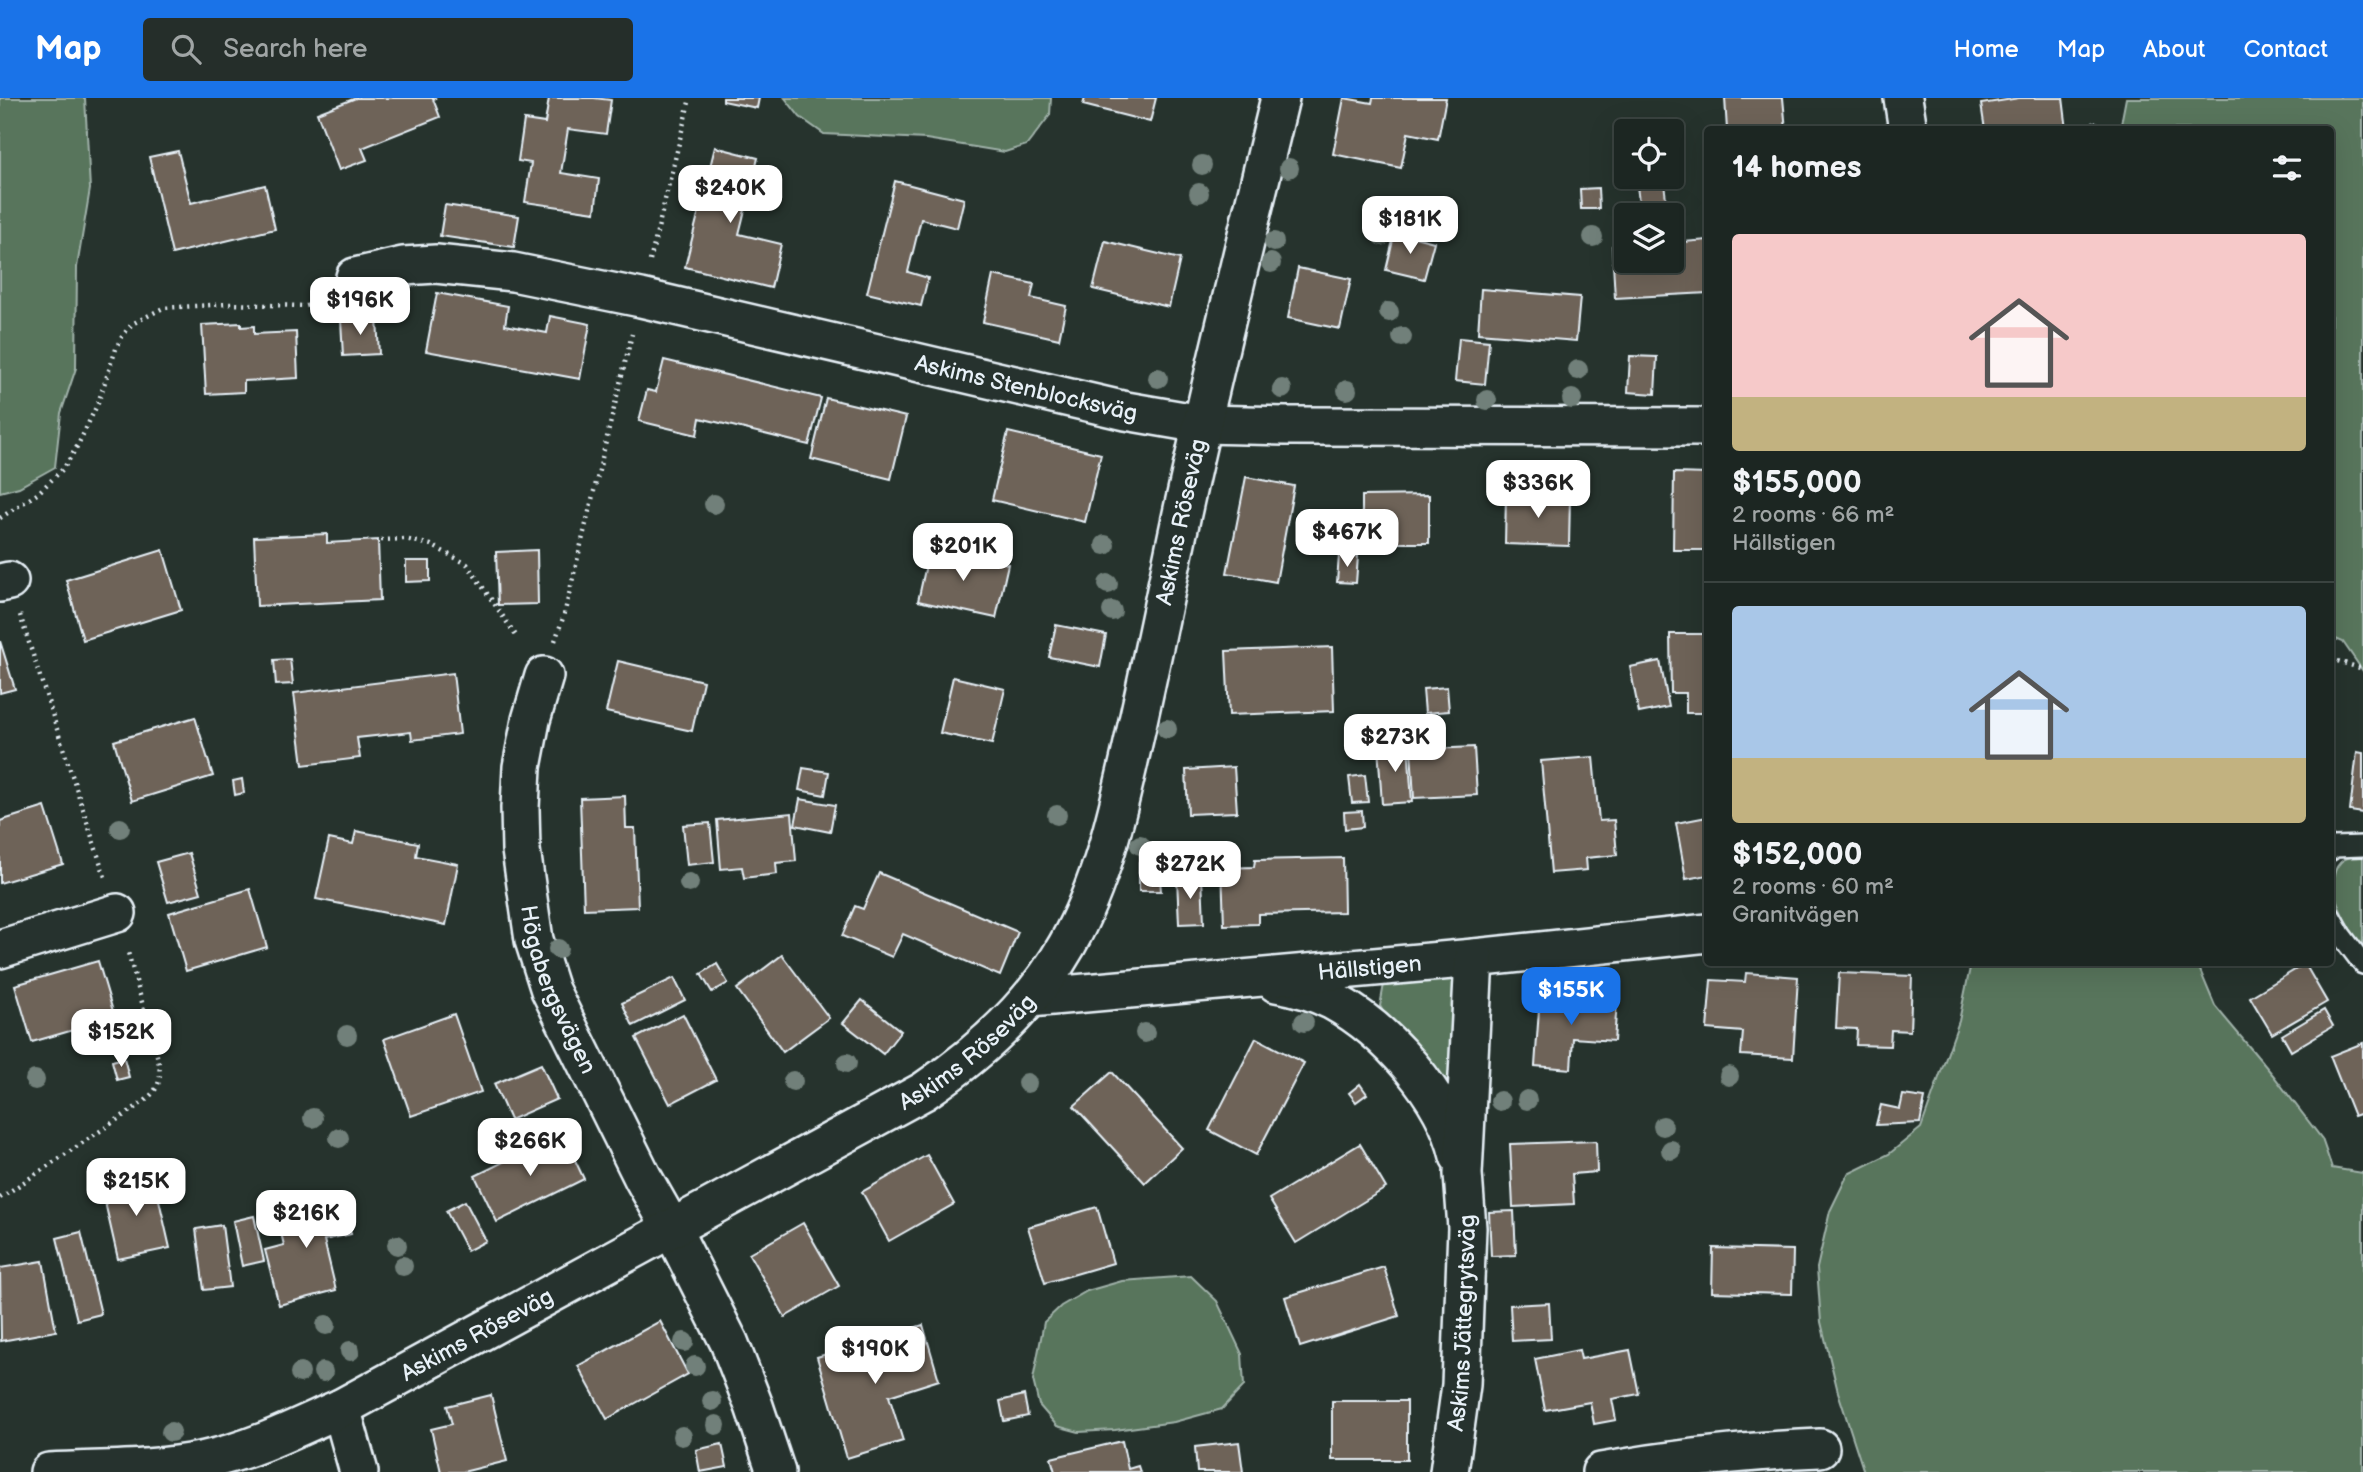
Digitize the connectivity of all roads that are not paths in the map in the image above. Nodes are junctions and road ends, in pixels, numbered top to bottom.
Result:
1 (1280, 98) edge
2 (1903, 98) edge
3 (1907, 126) edge
4 (355, 277) road end
5 (1201, 424) junction
6 (1704, 427) edge
7 (544, 676) road end
8 (2363, 846) edge
9 (2334, 847) edge
10 (117, 913) dead end
11 (2334, 922) edge
12 (1704, 933) edge
13 (0, 949) edge
14 (1474, 958) junction
15 (2363, 964) edge
16 (1249, 978) junction
17 (1030, 998) junction
18 (1463, 1174) junction
19 (672, 1229) junction
20 (341, 1408) junction
21 (1820, 1448) dead end
22 (49, 1472) edge
23 (359, 1472) edge
24 (776, 1472) edge
25 (1449, 1472) edge
26 (1601, 1472) edge

1 - 5 street, Askims Röseväg
2 - 3 street
4 - 5 street, Askims Stenblocksväg
5 - 6 street, Askims Stenblocksväg
5 - 17 street, Askims Röseväg
7 - 19 street, Högabergsvägen
8 - 9 lane
10 - 13 street
11 - 15 lane
12 - 14 street, Hällstigen
14 - 16 street, Hällstigen
14 - 18 street, Askims Jättegrytsväg
16 - 17 street, Hällstigen
16 - 18 street, Askims Jättegrytsväg
17 - 19 street, Askims Röseväg
18 - 25 street, Askims Jättegrytsväg
19 - 20 street, Askims Röseväg
19 - 24 street, Högabergsvägen
20 - 22 street, Askims Röseväg
20 - 23 street
21 - 26 street

